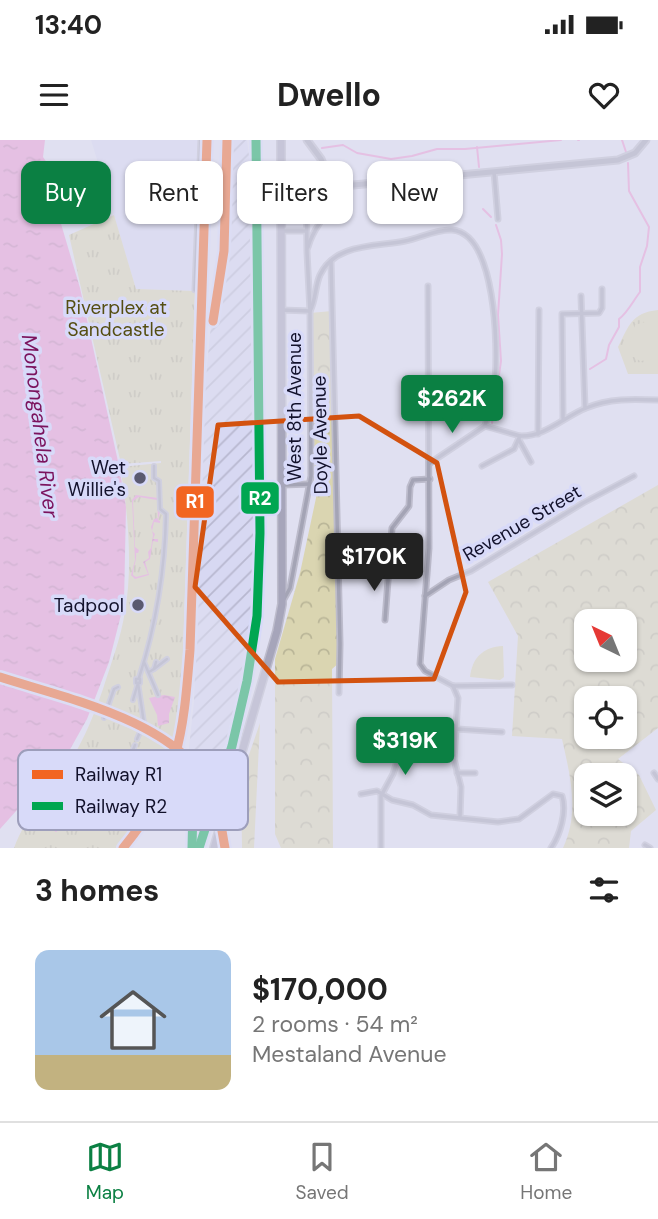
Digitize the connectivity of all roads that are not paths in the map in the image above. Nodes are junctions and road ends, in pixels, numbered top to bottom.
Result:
1 (201, 140) edge
2 (281, 140) edge
3 (307, 140) edge
4 (646, 140) edge
5 (322, 161) edge
6 (494, 172) junction
7 (353, 185) edge
8 (498, 219) dead end
9 (306, 224) edge
10 (320, 224) edge
11 (281, 231) junction
12 (306, 231) junction
13 (307, 252) junction
14 (331, 261) junction
15 (428, 286) dead end
16 (601, 289) dead end
17 (195, 290) dead end
18 (582, 296) dead end
19 (281, 310) junction
20 (539, 310) dead end
21 (310, 311) junction
22 (582, 313) junction
23 (658, 400) edge
24 (585, 408) junction
25 (563, 419) junction
26 (485, 426) junction
27 (538, 435) junction
28 (519, 438) junction
29 (531, 462) dead end
30 (430, 463) junction
31 (153, 466) dead end
32 (482, 467) dead end
33 (634, 476) dead end
34 (430, 480) junction
35 (310, 484) junction
36 (282, 485) junction
37 (425, 596) junction
38 (282, 604) junction
39 (385, 620) dead end
40 (167, 659) dead end
41 (144, 662) junction
42 (156, 662) dead end
43 (154, 669) junction
44 (149, 673) junction
45 (138, 683) junction
46 (512, 685) dead end
47 (453, 686) junction
48 (118, 687) dead end
49 (339, 693) dead end
50 (140, 694) junction
51 (134, 695) junction
52 (158, 695) dead end
53 (133, 700) dead end
54 (104, 718) dead end
55 (457, 729) junction
56 (502, 732) dead end
57 (137, 739) dead end
58 (135, 745) dead end
59 (402, 745) dead end
60 (133, 750) edge
61 (243, 750) edge
62 (475, 773) dead end
63 (654, 773) dead end
64 (457, 774) junction
65 (658, 779) edge
66 (361, 794) dead end
67 (382, 794) junction
68 (460, 816) junction
69 (220, 830) edge
70 (645, 845) dead end
71 (215, 848) edge
72 (381, 848) edge
73 (551, 848) edge
74 (650, 848) edge

1 - 17 street
2 - 11 main road
3 - 5 street
4 - 6 street
6 - 7 street
6 - 8 street
9 - 12 street, West 8th Avenue
10 - 13 street
11 - 12 street
11 - 19 main road
12 - 13 street, West 8th Avenue
13 - 21 street, West 8th Avenue
14 - 21 street
14 - 26 street
14 - 49 street, Doyle Avenue
15 - 30 street
16 - 22 street
18 - 22 street
19 - 21 street
19 - 36 main road
20 - 27 street
21 - 35 street, West 8th Avenue
22 - 24 street
22 - 25 street
23 - 24 street
24 - 25 street
25 - 27 street
26 - 28 street
26 - 30 street
27 - 28 street
28 - 29 street
28 - 32 street
30 - 34 street
31 - 41 street
33 - 37 street, Revenue Street
34 - 37 street
34 - 39 street
35 - 36 street
35 - 38 street, West 8th Avenue
36 - 38 main road
37 - 47 street
38 - 61 main road, West 8th Avenue
40 - 43 street
41 - 44 street
41 - 45 street
42 - 43 street
43 - 44 street
44 - 52 street
45 - 50 street
45 - 51 street
46 - 47 street
47 - 55 street
48 - 54 street
50 - 51 street
50 - 57 street
51 - 53 street
55 - 56 street
55 - 64 street
58 - 60 street
59 - 67 street
62 - 64 street
63 - 65 street
64 - 68 street
66 - 67 street
67 - 68 street
67 - 72 street
68 - 73 street
69 - 71 main road, West 8th Avenue
70 - 74 street

